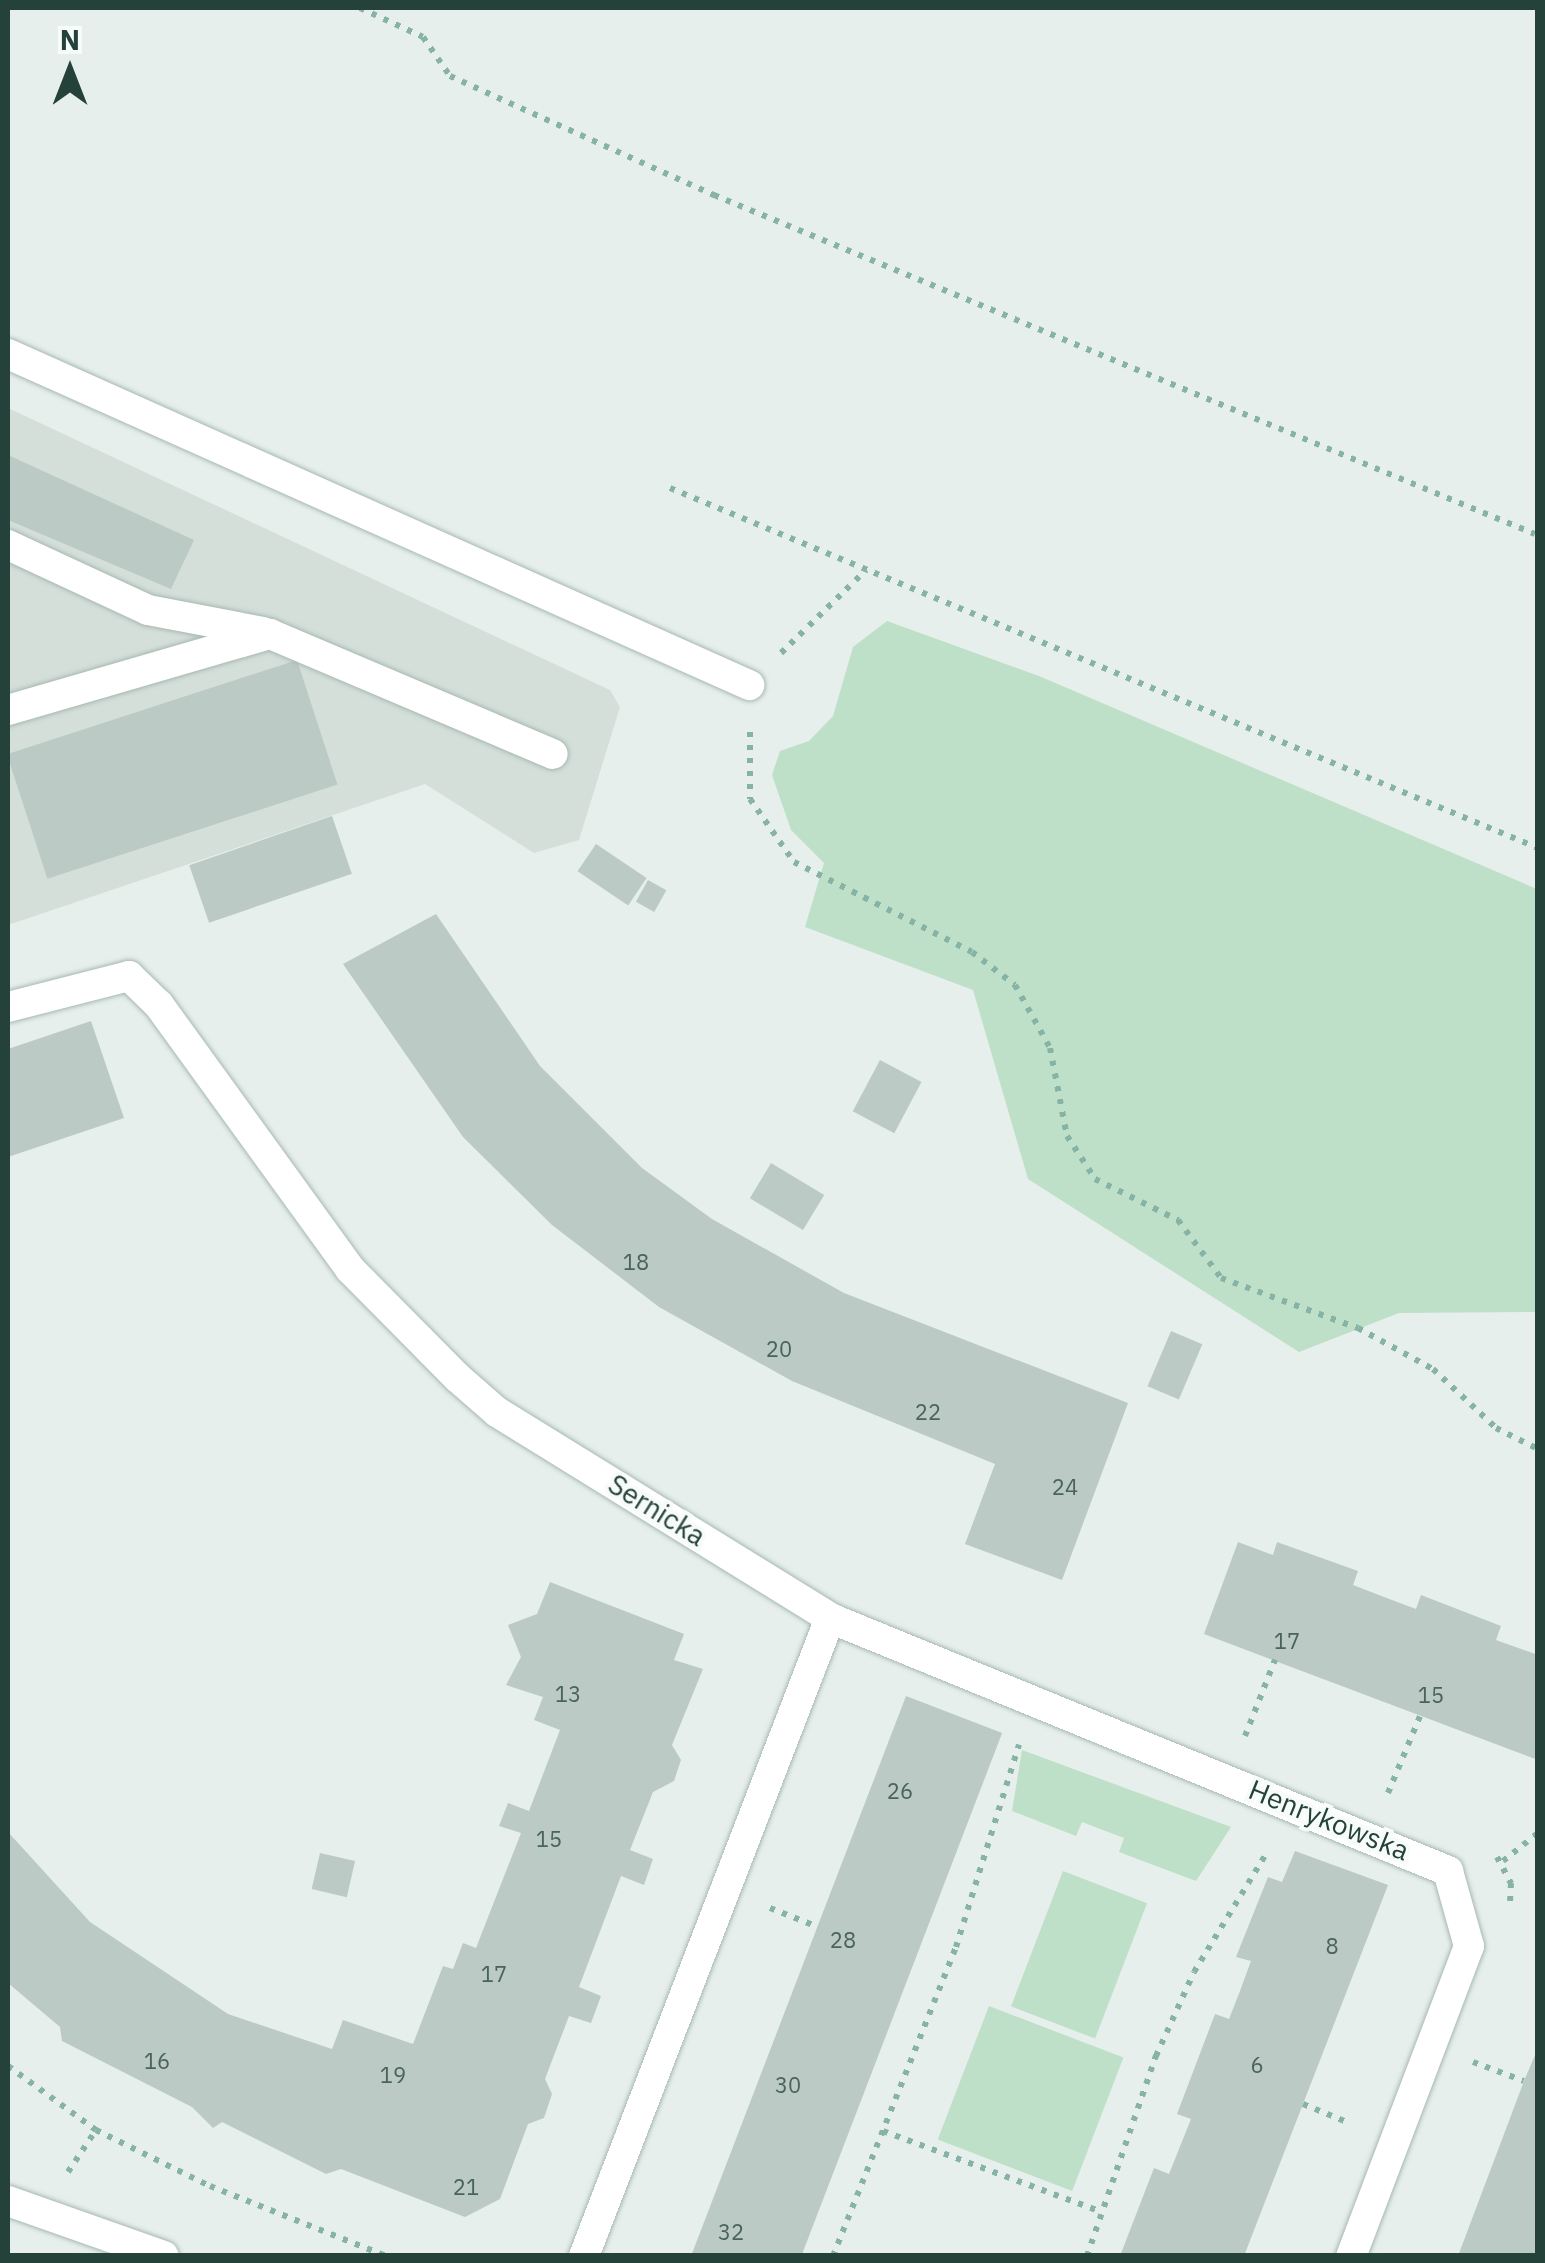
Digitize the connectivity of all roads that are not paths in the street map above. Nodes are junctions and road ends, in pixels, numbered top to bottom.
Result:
1 (8, 354) edge
2 (8, 546) edge
3 (270, 634) junction
4 (749, 685) road end
5 (8, 710) edge
6 (553, 754) dead end
7 (8, 1007) edge
8 (830, 1618) junction
9 (8, 2201) edge
10 (164, 2256) edge
11 (584, 2256) edge
12 (1351, 2256) edge

1 - 4 street
2 - 3 street
3 - 5 street
3 - 6 street
7 - 8 street, Sernicka
8 - 11 street
8 - 12 street, Henrykowska
9 - 10 street

